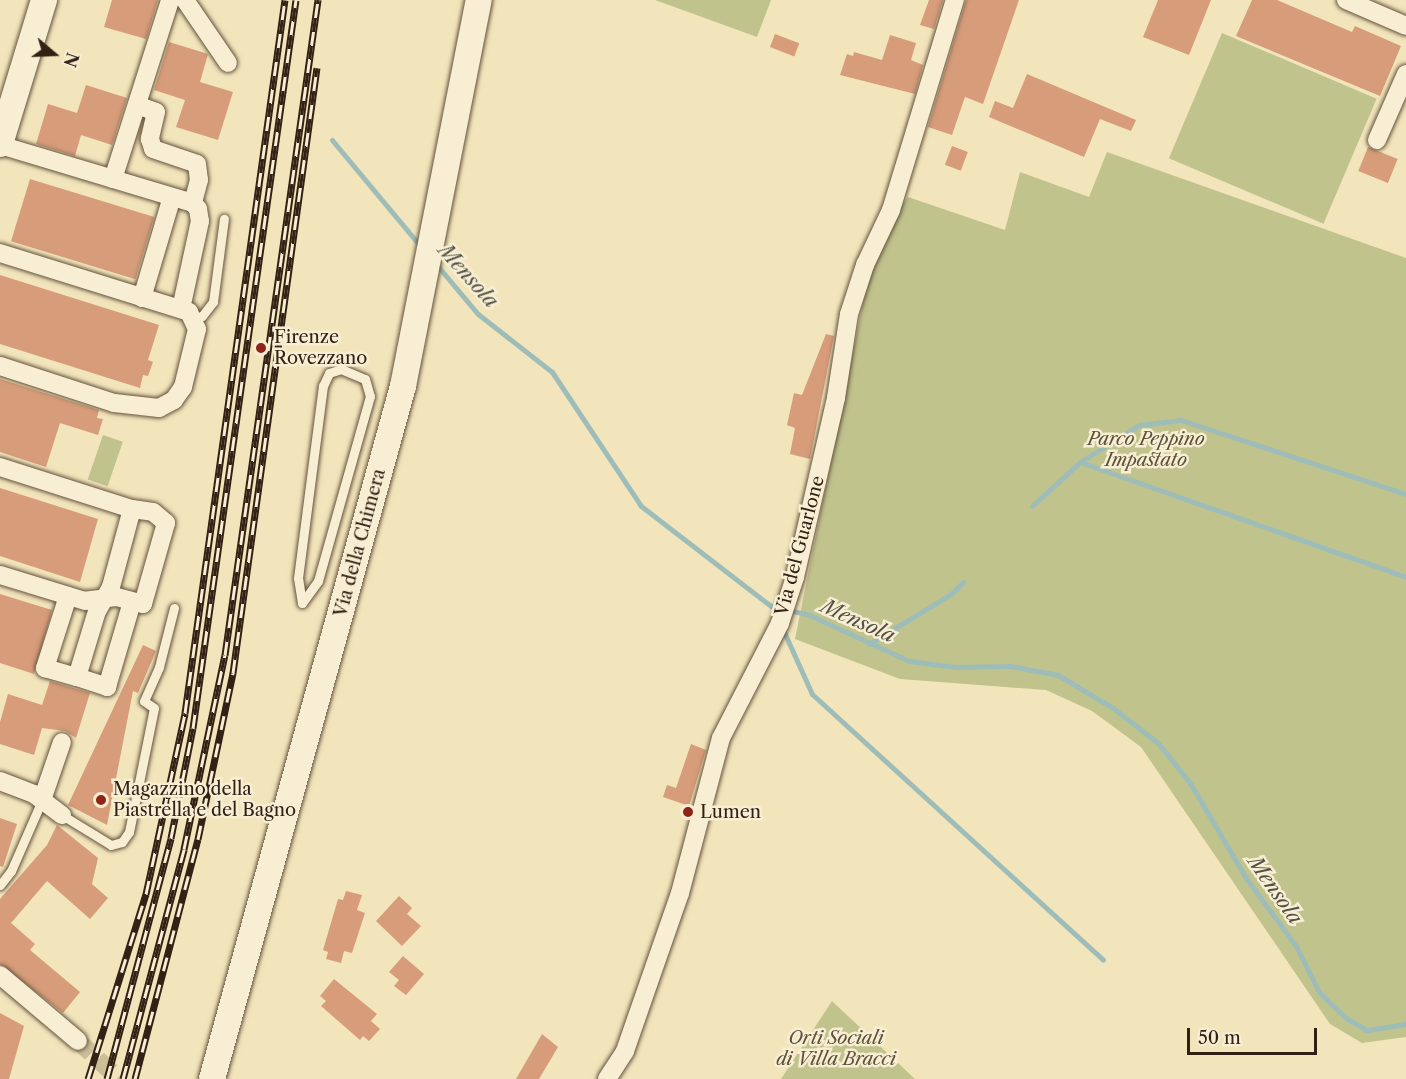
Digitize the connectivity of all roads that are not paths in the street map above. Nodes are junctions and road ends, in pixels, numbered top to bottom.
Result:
1 (44, 0) edge
2 (170, 0) edge
3 (185, 0) edge
4 (478, 0) edge
5 (955, 0) edge
6 (1347, 0) edge
7 (1406, 26) edge
8 (228, 63) dead end
9 (1406, 74) edge
10 (137, 105) junction
11 (1377, 140) dead end
12 (0, 145) edge
13 (113, 179) junction
14 (172, 197) junction
15 (193, 203) junction
16 (224, 219) dead end
17 (0, 253) edge
18 (142, 298) junction
19 (188, 314) junction
20 (0, 366) edge
21 (0, 467) edge
22 (132, 509) junction
23 (0, 575) edge
24 (68, 596) junction
25 (104, 600) junction
26 (132, 602) junction
27 (302, 603) joint
28 (174, 608) dead end
29 (77, 677) junction
30 (62, 742) dead end
31 (0, 781) edge
32 (42, 800) junction
33 (62, 814) joint
34 (0, 885) edge
35 (0, 975) edge
36 (78, 1041) tunnel mouth
37 (212, 1079) edge
38 (607, 1079) edge

1 - 12 street
2 - 10 street
3 - 8 street
4 - 37 street, Via della Chimera
5 - 38 street, Via del Guarlone
6 - 7 street
9 - 11 street
10 - 13 street
10 - 15 street
12 - 13 street
13 - 14 street
14 - 15 street
14 - 18 street
15 - 19 street
16 - 19 lane
17 - 18 street
18 - 19 street
19 - 20 street
21 - 22 street
22 - 25 street
22 - 26 street
23 - 24 street
24 - 25 street
24 - 29 street
25 - 26 street
25 - 29 street
26 - 29 street
27 - 27 lane
28 - 33 lane
30 - 32 street
31 - 32 street
32 - 33 street
32 - 34 lane
35 - 36 street

